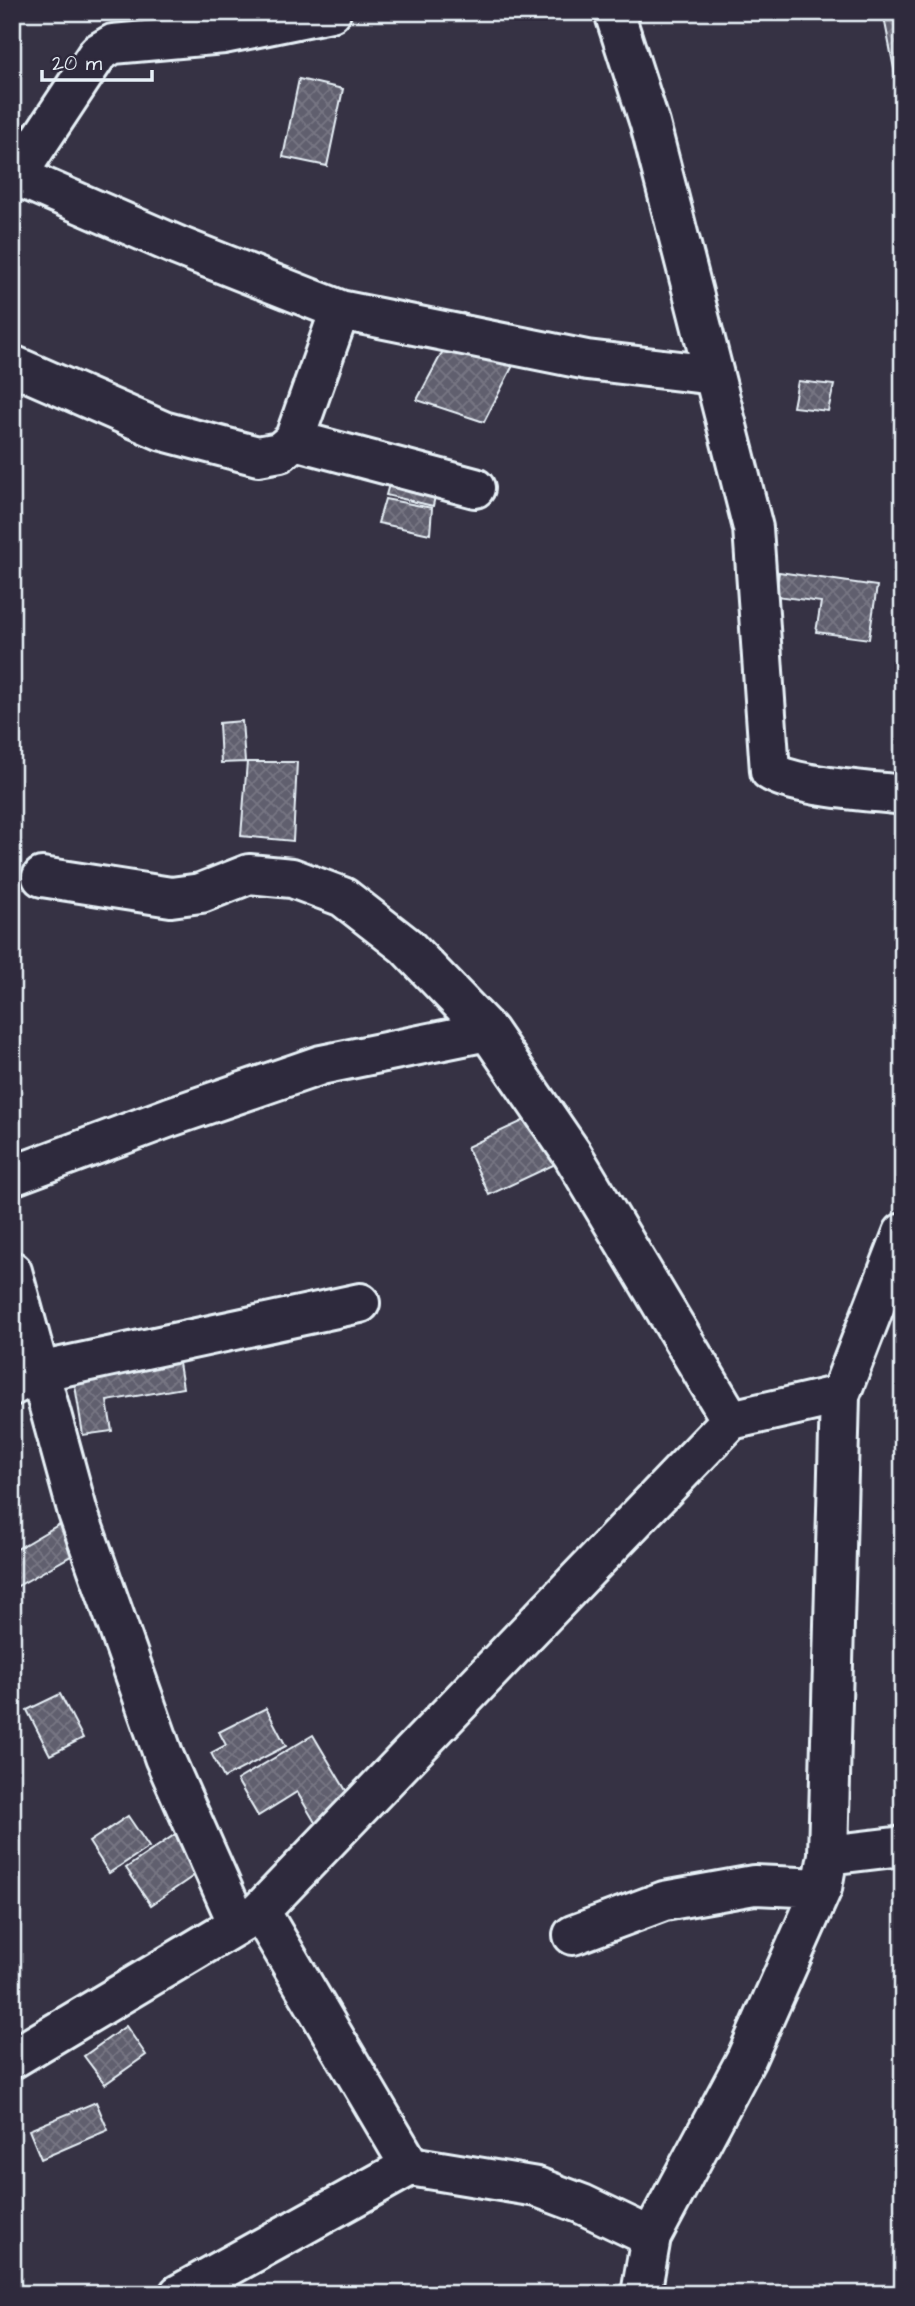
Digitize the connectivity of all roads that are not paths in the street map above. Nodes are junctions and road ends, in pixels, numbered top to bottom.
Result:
1 (331, 12) edge
2 (614, 12) edge
3 (218, 23) edge
4 (15, 179) edge
5 (340, 310) junction
6 (12, 365) edge
7 (714, 375) junction
8 (294, 440) junction
9 (475, 488) dead end
10 (903, 795) edge
11 (42, 877) dead end
12 (488, 1031) junction
13 (12, 1176) edge
14 (903, 1233) edge
15 (12, 1272) edge
16 (360, 1303) dead end
17 (25, 1379) edge
18 (840, 1395) junction
19 (731, 1420) junction
20 (903, 1846) edge
21 (825, 1871) junction
22 (249, 1918) junction
23 (573, 1934) dead end
24 (12, 2059) edge
25 (410, 2166) junction
26 (651, 2237) junction
27 (179, 2294) edge
28 (641, 2294) edge

1 - 3 street
2 - 7 street
3 - 4 street
4 - 5 street
5 - 7 street
5 - 8 street
6 - 8 street
7 - 10 street
8 - 9 street
11 - 12 street
12 - 13 street
12 - 19 street
14 - 18 street
15 - 17 street
16 - 17 street
17 - 22 street
18 - 19 street
18 - 21 street
19 - 22 street
20 - 21 street
21 - 23 street
21 - 26 street
22 - 24 street
22 - 25 street
25 - 26 street
25 - 27 street
26 - 28 street

